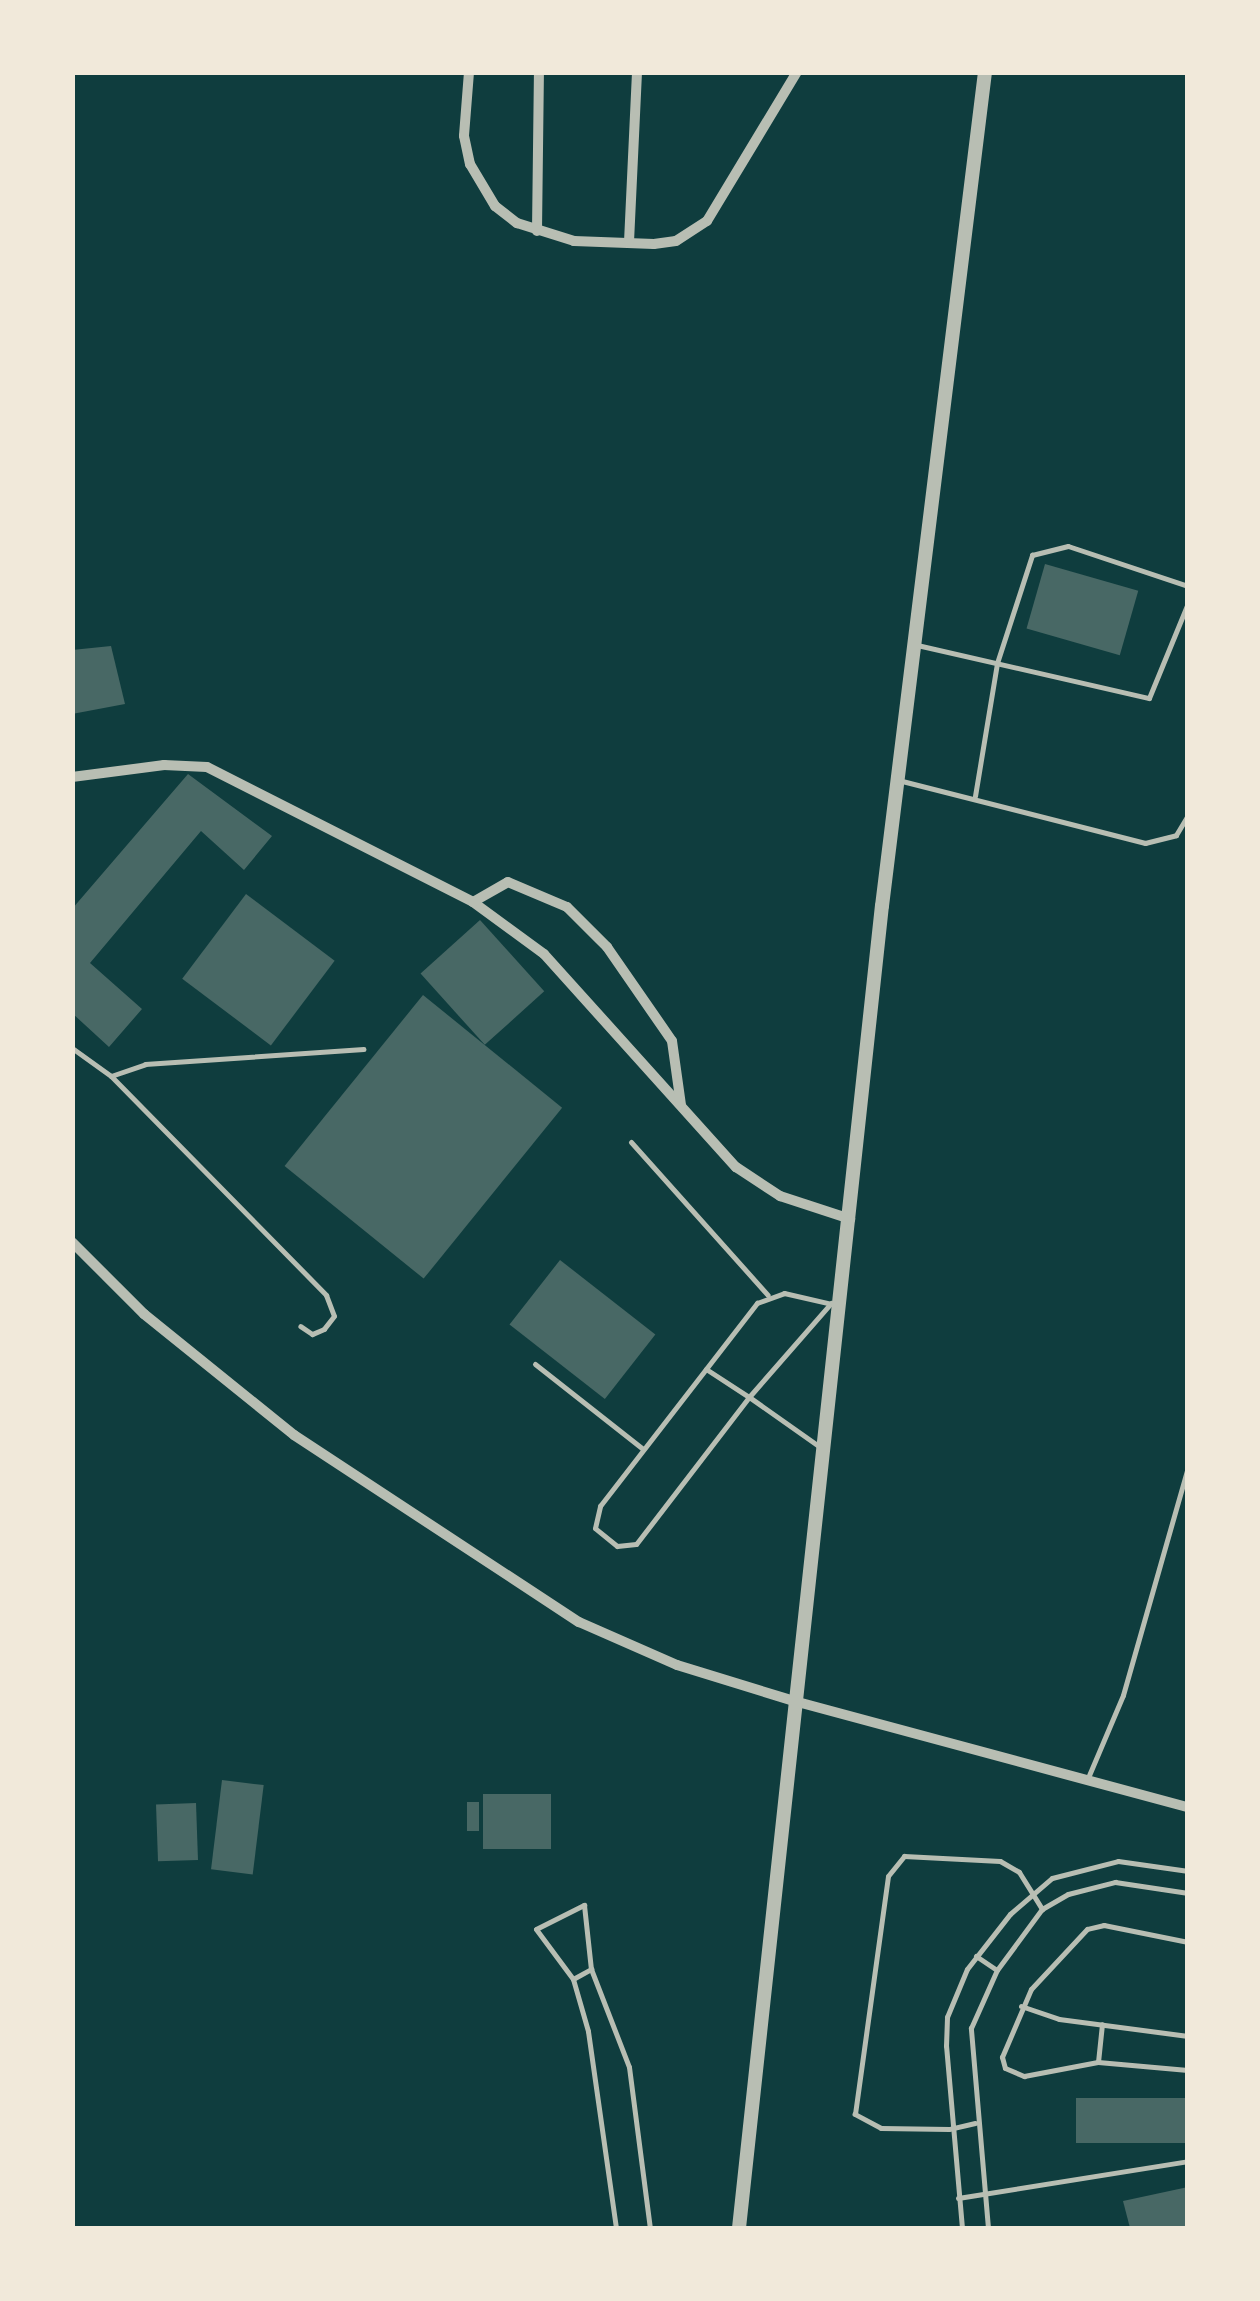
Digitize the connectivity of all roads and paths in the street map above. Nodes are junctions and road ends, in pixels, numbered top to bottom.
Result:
1 (468, 72) edge
2 (538, 72) edge
3 (637, 72) edge
4 (796, 72) edge
5 (986, 72) edge
6 (537, 230) junction
7 (629, 242) junction
8 (1188, 586) edge
9 (1188, 603) edge
10 (915, 645) junction
11 (997, 662) junction
12 (72, 777) edge
13 (897, 780) junction
14 (976, 796) junction
15 (1188, 815) edge
16 (473, 902) junction
17 (72, 1048) edge
18 (363, 1049) dead end
19 (111, 1076) junction
20 (681, 1106) junction
21 (631, 1142) dead end
22 (850, 1219) junction
23 (72, 1242) edge
24 (768, 1296) junction
25 (836, 1305) junction
26 (300, 1326) dead end
27 (535, 1364) dead end
28 (706, 1368) junction
29 (749, 1398) junction
30 (823, 1449) junction
31 (643, 1450) junction
32 (1188, 1467) edge
33 (794, 1702) junction
34 (1087, 1780) junction
35 (1188, 1807) edge
36 (1188, 1871) edge
37 (1032, 1892) junction
38 (1188, 1892) edge
39 (1042, 1909) junction
40 (1188, 1942) edge
41 (976, 1956) junction
42 (591, 1969) junction
43 (997, 1970) junction
44 (573, 1979) junction
45 (1021, 2006) junction
46 (1102, 2024) junction
47 (1188, 2036) edge
48 (1098, 2062) junction
49 (1188, 2070) edge
50 (975, 2123) junction
51 (950, 2129) junction
52 (1188, 2161) edge
53 (984, 2196) junction
54 (958, 2198) junction
55 (616, 2228) edge
56 (650, 2228) edge
57 (739, 2228) edge
58 (962, 2228) edge
59 (988, 2228) edge

1 - 6 street
2 - 6 street
3 - 7 street
4 - 7 street
5 - 10 street
6 - 7 street
8 - 11 lane
9 - 11 lane
10 - 11 lane
10 - 13 street
11 - 14 lane
12 - 16 street
13 - 14 lane
13 - 22 street
14 - 15 lane
16 - 20 street
16 - 20 street
17 - 19 lane
18 - 19 lane
19 - 26 lane
20 - 22 street
21 - 24 lane
22 - 25 street
23 - 33 street
24 - 25 lane
24 - 28 lane
25 - 29 lane
25 - 30 street
27 - 31 lane
28 - 29 lane
28 - 31 lane
29 - 30 lane
29 - 31 lane
30 - 33 street
32 - 34 lane
33 - 34 street
33 - 57 street
34 - 35 street
36 - 37 lane
37 - 39 lane
37 - 41 lane
37 - 51 lane
38 - 39 lane
39 - 43 lane
40 - 45 lane
41 - 43 lane
41 - 51 lane
42 - 44 lane
42 - 44 lane
42 - 56 lane
43 - 50 lane
44 - 55 lane
45 - 46 lane
45 - 48 lane
46 - 47 lane
46 - 48 lane
48 - 49 lane
50 - 51 lane
50 - 53 lane
51 - 54 lane
52 - 53 lane
53 - 54 lane
53 - 59 lane
54 - 58 lane

